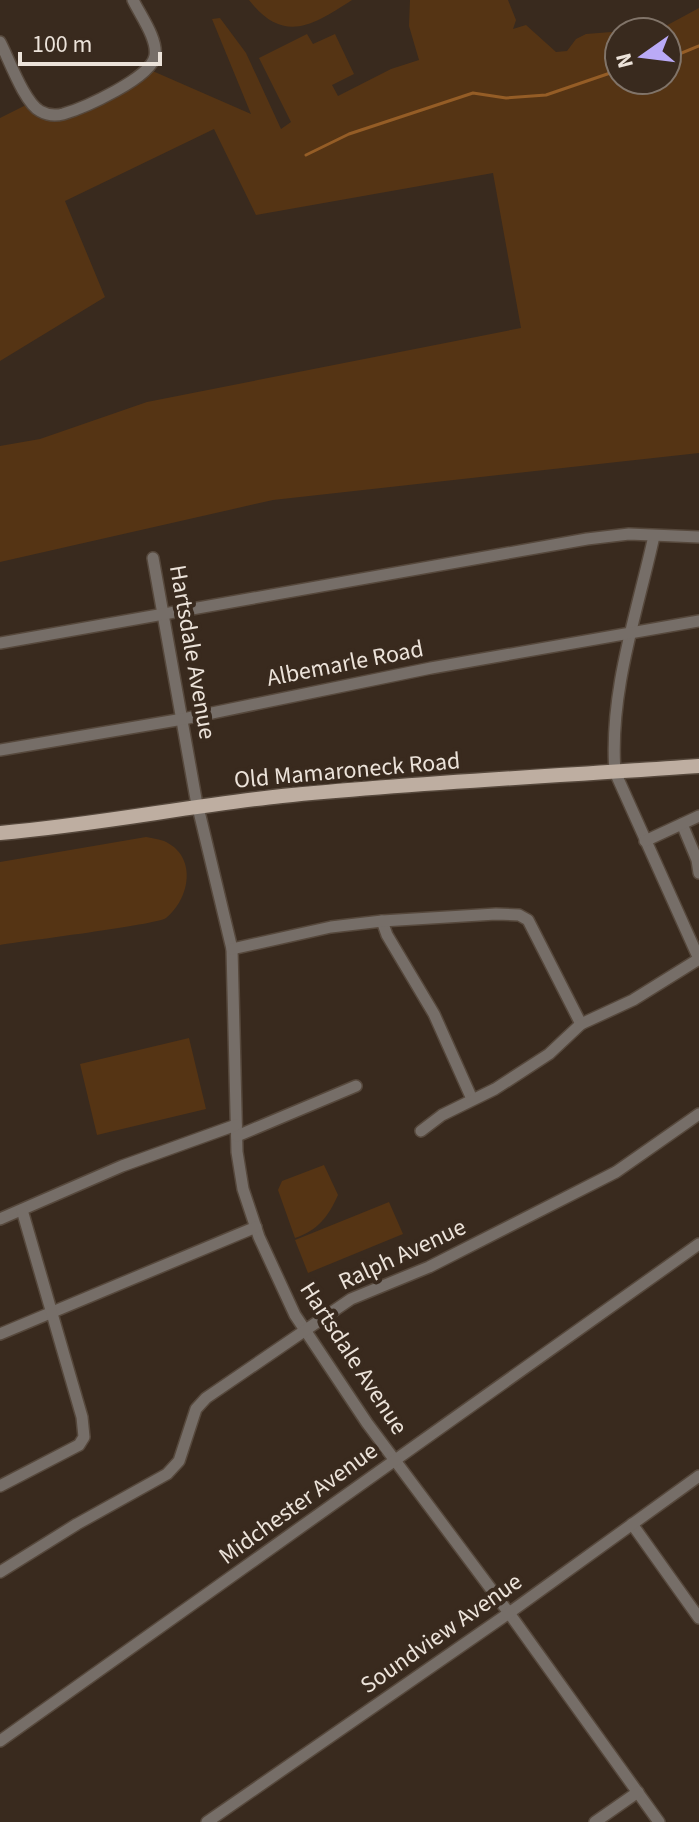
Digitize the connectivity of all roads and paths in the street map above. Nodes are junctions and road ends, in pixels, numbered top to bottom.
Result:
1 (133, 0) edge
2 (0, 42) edge
3 (654, 536) junction
4 (699, 537) edge
5 (153, 558) dead end
6 (164, 615) junction
7 (699, 621) edge
8 (632, 634) junction
9 (0, 643) edge
10 (183, 719) junction
11 (0, 750) edge
12 (699, 766) edge
13 (615, 772) junction
14 (197, 806) junction
15 (699, 816) edge
16 (682, 824) junction
17 (0, 833) edge
18 (645, 841) junction
19 (699, 873) edge
20 (382, 921) junction
21 (694, 929) edge
22 (232, 949) junction
23 (699, 959) edge
24 (581, 1024) junction
25 (356, 1086) dead end
26 (472, 1099) junction
27 (699, 1114) edge
28 (236, 1130) junction
29 (421, 1131) dead end
30 (22, 1210) junction
31 (0, 1219) edge
32 (256, 1227) junction
33 (699, 1244) edge
34 (52, 1312) junction
35 (305, 1331) junction
36 (0, 1334) edge
37 (395, 1460) junction
38 (699, 1476) edge
39 (0, 1486) edge
40 (632, 1524) junction
41 (0, 1572) edge
42 (509, 1613) junction
43 (699, 1618) edge
44 (0, 1741) edge
45 (638, 1792) junction
46 (207, 1822) edge
47 (595, 1822) edge
48 (659, 1822) edge

1 - 2 street
3 - 4 street
3 - 6 street
3 - 8 street
5 - 6 street, Hartsdale Avenue
6 - 9 street
6 - 10 street, Hartsdale Avenue
7 - 8 street, Albemarle Road
8 - 10 street, Albemarle Road
8 - 13 street
10 - 11 street, Albemarle Road
10 - 14 street, Hartsdale Avenue
12 - 13 main road, Old Mamaroneck Road
13 - 14 main road, Old Mamaroneck Road
13 - 18 street
14 - 17 main road, Old Mamaroneck Road
14 - 22 street, Hartsdale Avenue
15 - 16 street
16 - 18 street
16 - 19 street
18 - 21 street
20 - 22 street
20 - 24 street
20 - 26 street
21 - 23 street
22 - 28 street, Hartsdale Avenue
23 - 24 street
24 - 26 street
25 - 28 street
26 - 29 street
27 - 35 street, Ralph Avenue
28 - 30 street
28 - 32 street, Hartsdale Avenue
30 - 31 street
30 - 34 street
32 - 34 street
32 - 35 street, Hartsdale Avenue
33 - 37 street, Midchester Avenue
34 - 36 street
34 - 39 street
35 - 37 street, Hartsdale Avenue
35 - 41 street, Ralph Avenue
37 - 42 street, Hartsdale Avenue
37 - 44 street, Midchester Avenue
38 - 40 street, Soundview Avenue
40 - 42 street, Soundview Avenue
40 - 43 street
42 - 45 street, Hartsdale Avenue
42 - 46 street, Soundview Avenue
45 - 47 street
45 - 48 street, Hartsdale Avenue

